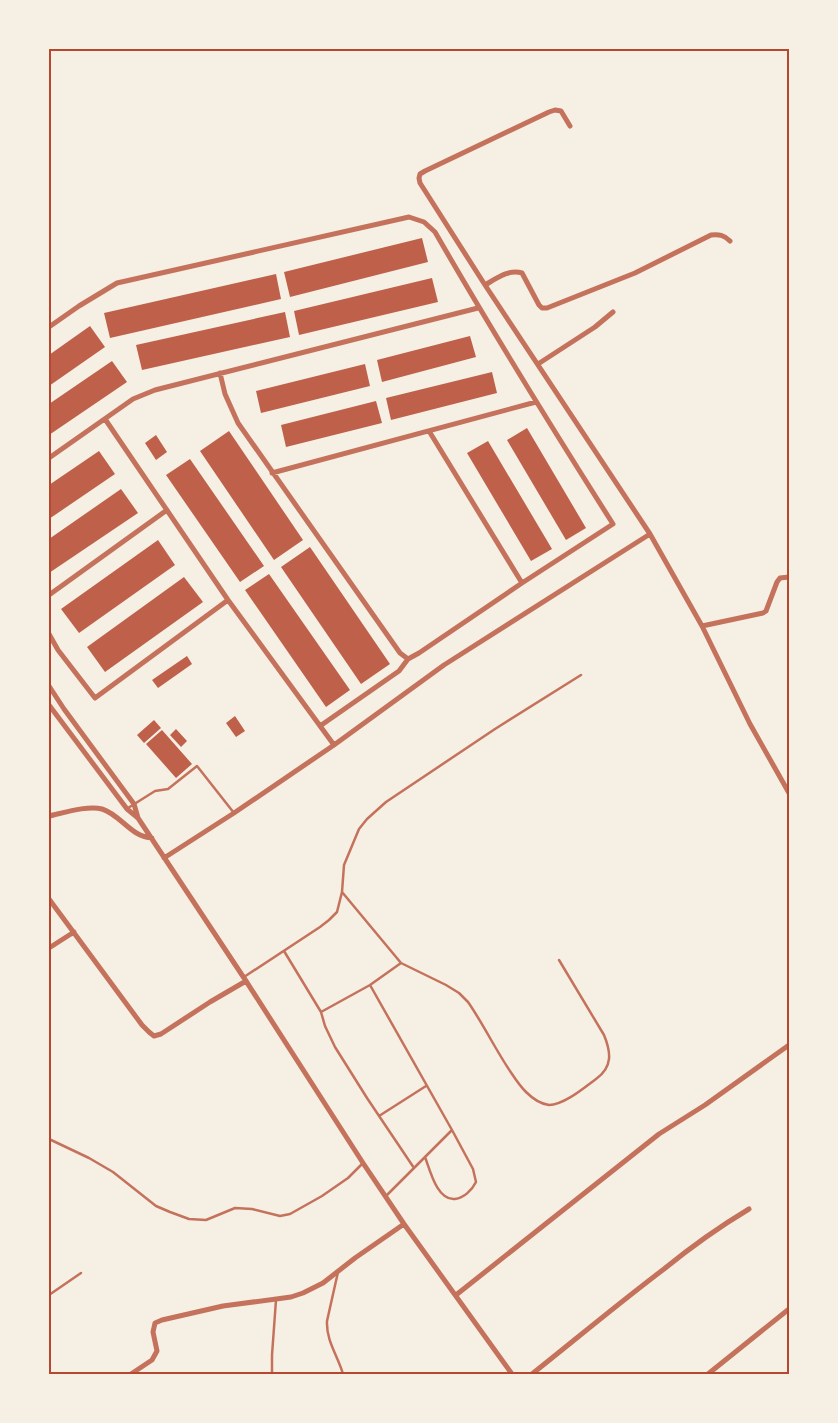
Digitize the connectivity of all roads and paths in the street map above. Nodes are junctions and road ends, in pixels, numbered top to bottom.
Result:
1 (570, 126) dead end
2 (730, 241) dead end
3 (485, 285) junction
4 (478, 308) junction
5 (613, 312) dead end
6 (49, 327) edge
7 (538, 364) junction
8 (220, 373) junction
9 (536, 402) junction
10 (105, 419) junction
11 (429, 431) junction
12 (49, 458) edge
13 (272, 473) junction
14 (167, 510) junction
15 (650, 534) junction
16 (789, 578) edge
17 (522, 583) junction
18 (49, 595) edge
19 (228, 600) junction
20 (702, 626) junction
21 (49, 634) edge
22 (408, 659) junction
23 (581, 675) dead end
24 (49, 686) edge
25 (49, 705) edge
26 (320, 726) junction
27 (334, 745) junction
28 (789, 793) edge
29 (134, 804) junction
30 (127, 809) junction
31 (234, 813) junction
32 (49, 816) edge
33 (138, 818) junction
34 (152, 838) junction
35 (164, 858) junction
36 (342, 892) junction
37 (49, 899) edge
38 (74, 932) junction
39 (49, 948) edge
40 (284, 951) junction
41 (558, 960) dead end
42 (401, 963) junction
43 (245, 979) junction
44 (370, 985) junction
45 (322, 1012) junction
46 (789, 1045) edge
47 (427, 1086) junction
48 (379, 1116) junction
49 (452, 1130) junction
50 (49, 1139) edge
51 (424, 1157) junction
52 (363, 1163) junction
53 (414, 1168) junction
54 (386, 1196) junction
55 (749, 1209) dead end
56 (404, 1224) junction
57 (338, 1271) junction
58 (81, 1273) dead end
59 (49, 1295) edge
60 (456, 1295) junction
61 (276, 1298) junction
62 (789, 1309) edge
63 (131, 1374) edge
64 (272, 1374) edge
65 (343, 1374) edge
66 (512, 1374) edge
67 (532, 1374) edge
68 (708, 1374) edge

1 - 3 street
2 - 3 street
3 - 7 street
4 - 6 street
4 - 8 street
4 - 9 street
5 - 7 street
7 - 15 street
8 - 10 street
8 - 13 street
9 - 11 street
9 - 17 street
10 - 12 street
10 - 14 street
11 - 13 street
11 - 17 street
13 - 22 street
14 - 18 street
14 - 19 street
15 - 20 street
15 - 27 street
16 - 20 street
17 - 22 street
19 - 21 street
19 - 26 street
20 - 28 street
22 - 26 street
23 - 36 lane
24 - 29 street
25 - 30 street
26 - 27 street
27 - 31 street
29 - 30 lane
29 - 31 lane
29 - 33 street
30 - 33 street
31 - 35 street
32 - 34 street
33 - 34 street
34 - 35 street
35 - 43 street
36 - 40 lane
36 - 42 lane
37 - 38 street
38 - 39 street
38 - 43 street
40 - 43 lane
40 - 45 lane
41 - 42 lane
42 - 44 lane
43 - 52 street
44 - 45 lane
44 - 47 lane
45 - 48 lane
46 - 60 street
47 - 48 lane
47 - 49 lane
48 - 53 lane
49 - 51 lane
49 - 51 lane
50 - 52 lane
51 - 53 lane
52 - 54 street
53 - 54 lane
54 - 56 street
55 - 67 street
56 - 57 street
56 - 60 street
57 - 61 street
57 - 65 lane
58 - 59 lane
60 - 66 street
61 - 63 street
61 - 64 lane
62 - 68 street

